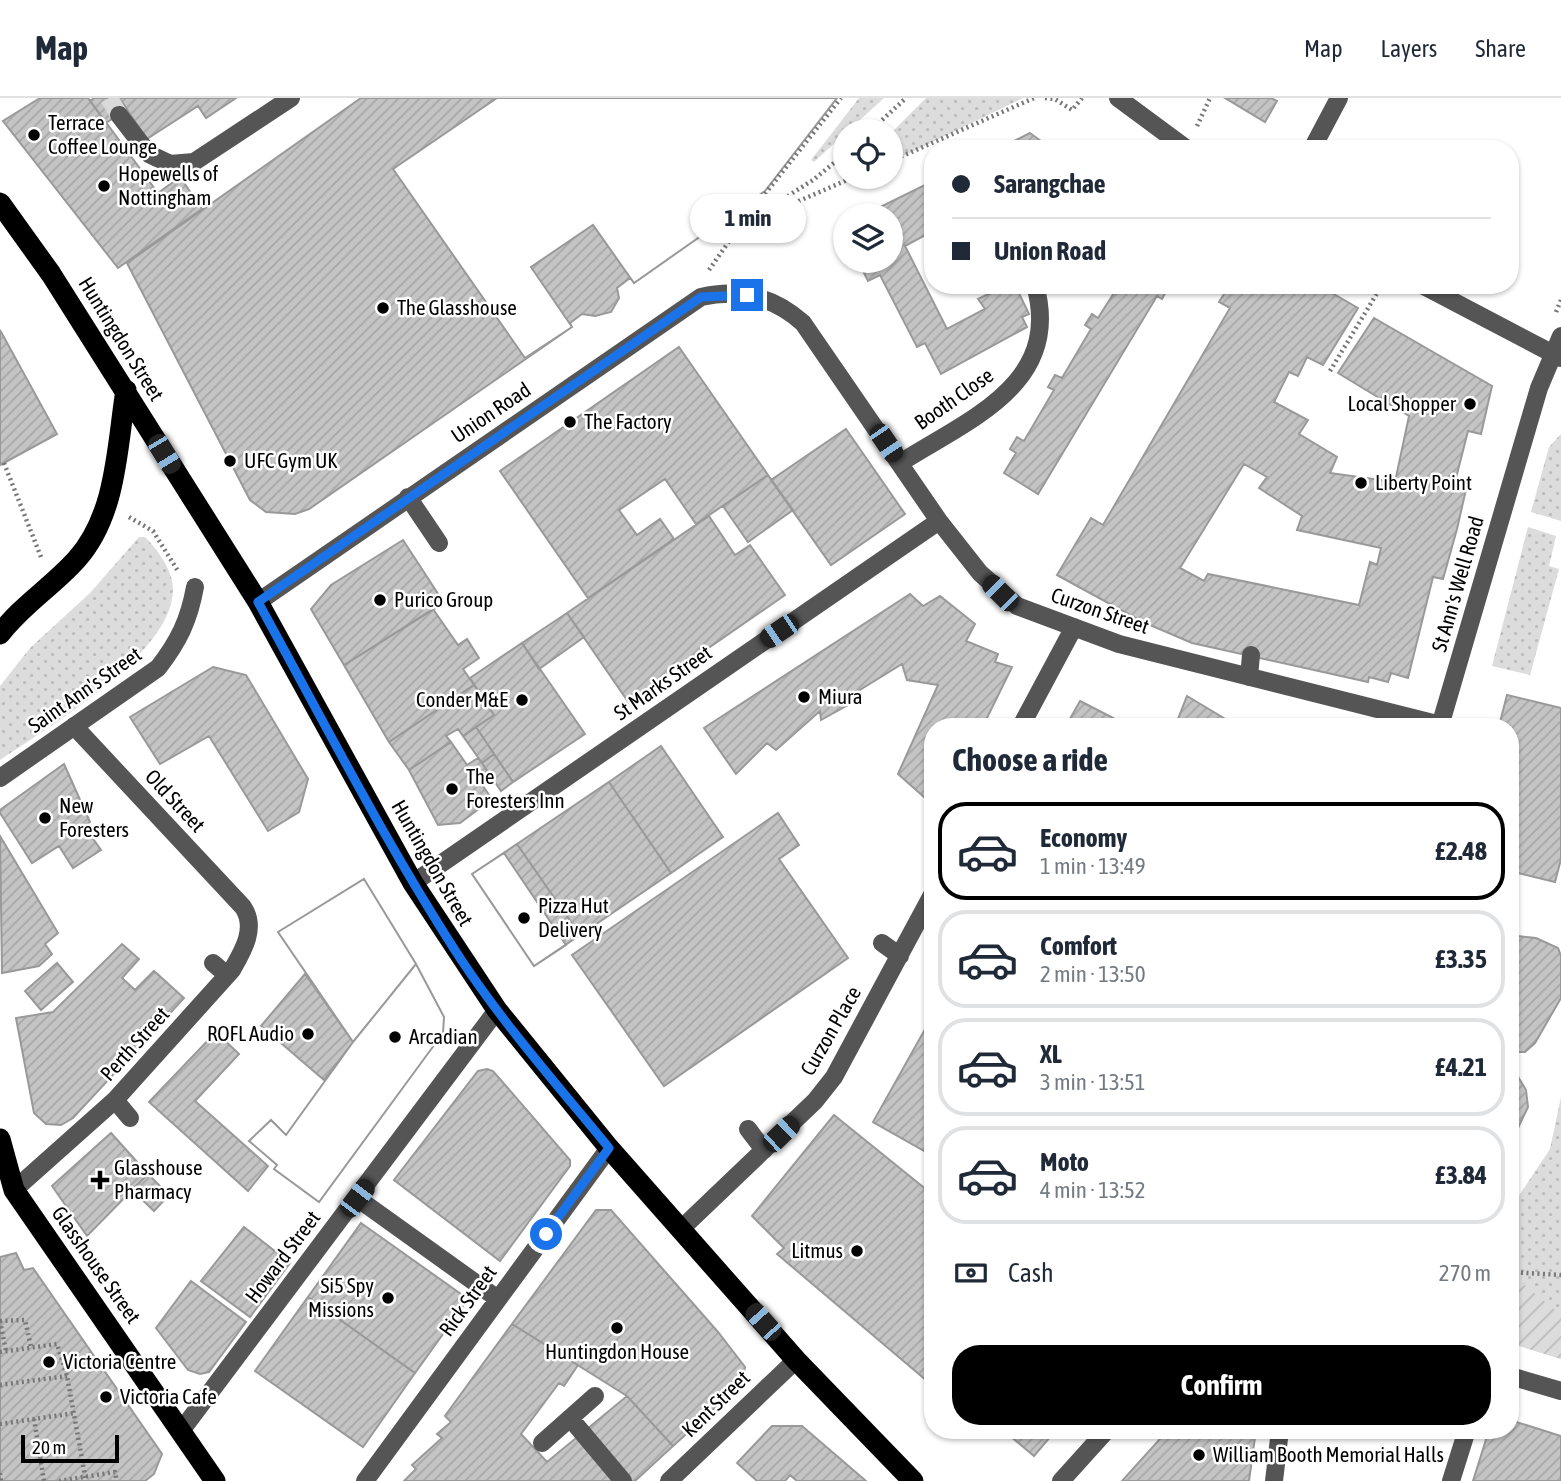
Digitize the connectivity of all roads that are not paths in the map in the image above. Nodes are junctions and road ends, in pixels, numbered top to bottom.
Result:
1 (291, 98) edge
2 (1118, 98) edge
3 (1339, 98) edge
4 (119, 115) tunnel mouth
5 (1323, 132) junction
6 (1175, 140) edge
7 (1318, 140) edge
8 (1328, 140) edge
9 (0, 203) edge
10 (1036, 294) edge
11 (1439, 294) edge
12 (760, 297) joint
13 (1561, 336) edge
14 (1557, 356) edge
15 (126, 390) junction
16 (900, 463) junction
17 (408, 497) junction
18 (939, 521) junction
19 (439, 543) dead end
20 (195, 587) dead end
21 (258, 602) junction
22 (1074, 627) junction
23 (0, 634) edge
24 (1251, 655) dead end
25 (1249, 677) junction
26 (1025, 718) edge
27 (1412, 718) edge
28 (1442, 718) edge
29 (74, 726) junction
30 (0, 778) edge
31 (413, 883) junction
32 (243, 907) joint
33 (924, 911) edge
34 (882, 943) dead end
35 (900, 956) junction
36 (213, 963) dead end
37 (227, 975) junction
38 (497, 1010) junction
39 (115, 1100) junction
40 (130, 1118) dead end
41 (748, 1129) dead end
42 (0, 1139) edge
43 (609, 1148) junction
44 (764, 1150) junction
45 (14, 1190) junction
46 (357, 1198) junction
47 (681, 1229) junction
48 (498, 1298) junction
49 (796, 1360) junction
50 (1519, 1379) edge
51 (1561, 1391) edge
52 (595, 1396) dead end
53 (570, 1418) junction
54 (181, 1431) junction
55 (1099, 1439) edge
56 (1279, 1439) edge
57 (1464, 1439) edge
58 (542, 1443) dead end
59 (215, 1481) edge
60 (365, 1481) edge
61 (623, 1481) edge
62 (668, 1481) edge
63 (913, 1481) edge
64 (1061, 1481) edge
65 (1274, 1481) edge
66 (1451, 1481) edge

1 - 4 street
2 - 6 street
3 - 5 street
5 - 7 street
5 - 8 street
9 - 15 highway, Huntingdon Street
10 - 16 street, Booth Close
11 - 14 street
12 - 16 street, Curzon Street
12 - 17 street, Union Road
13 - 14 street, St Ann's Well Road
14 - 28 street, St Ann's Well Road
15 - 21 highway, Huntingdon Street
15 - 23 highway
16 - 18 street, Curzon Street
17 - 19 street
17 - 21 street, Union Road
18 - 22 street, Curzon Street
18 - 31 street, St Marks Street
20 - 29 street, Saint Ann's Street
21 - 31 highway, Huntingdon Street
22 - 25 street, Curzon Street
22 - 26 street
24 - 25 street
25 - 27 street, Curzon Street
29 - 30 street, Saint Ann's Street
29 - 32 street, Old Street
31 - 38 highway, Huntingdon Street
32 - 37 street, Perth Street
33 - 35 street, Curzon Place
34 - 35 street
35 - 44 street, Curzon Place
36 - 37 street
37 - 39 street, Perth Street
38 - 43 highway, Huntingdon Street
38 - 46 street, Howard Street
39 - 40 street
39 - 45 street, Perth Street
41 - 44 street
42 - 45 highway, Glasshouse Street
43 - 47 highway, Huntingdon Street
43 - 48 street, Rick Street
44 - 47 street, Curzon Place
45 - 54 highway, Glasshouse Street
46 - 48 street
46 - 54 street, Howard Street
47 - 49 highway, Huntingdon Street
48 - 60 street, Rick Street
49 - 62 street, Kent Street
49 - 63 highway, Huntingdon Street
50 - 51 street
52 - 53 street
53 - 58 street
53 - 61 street
54 - 59 highway, Glasshouse Street
55 - 64 street
56 - 65 street
57 - 66 street

